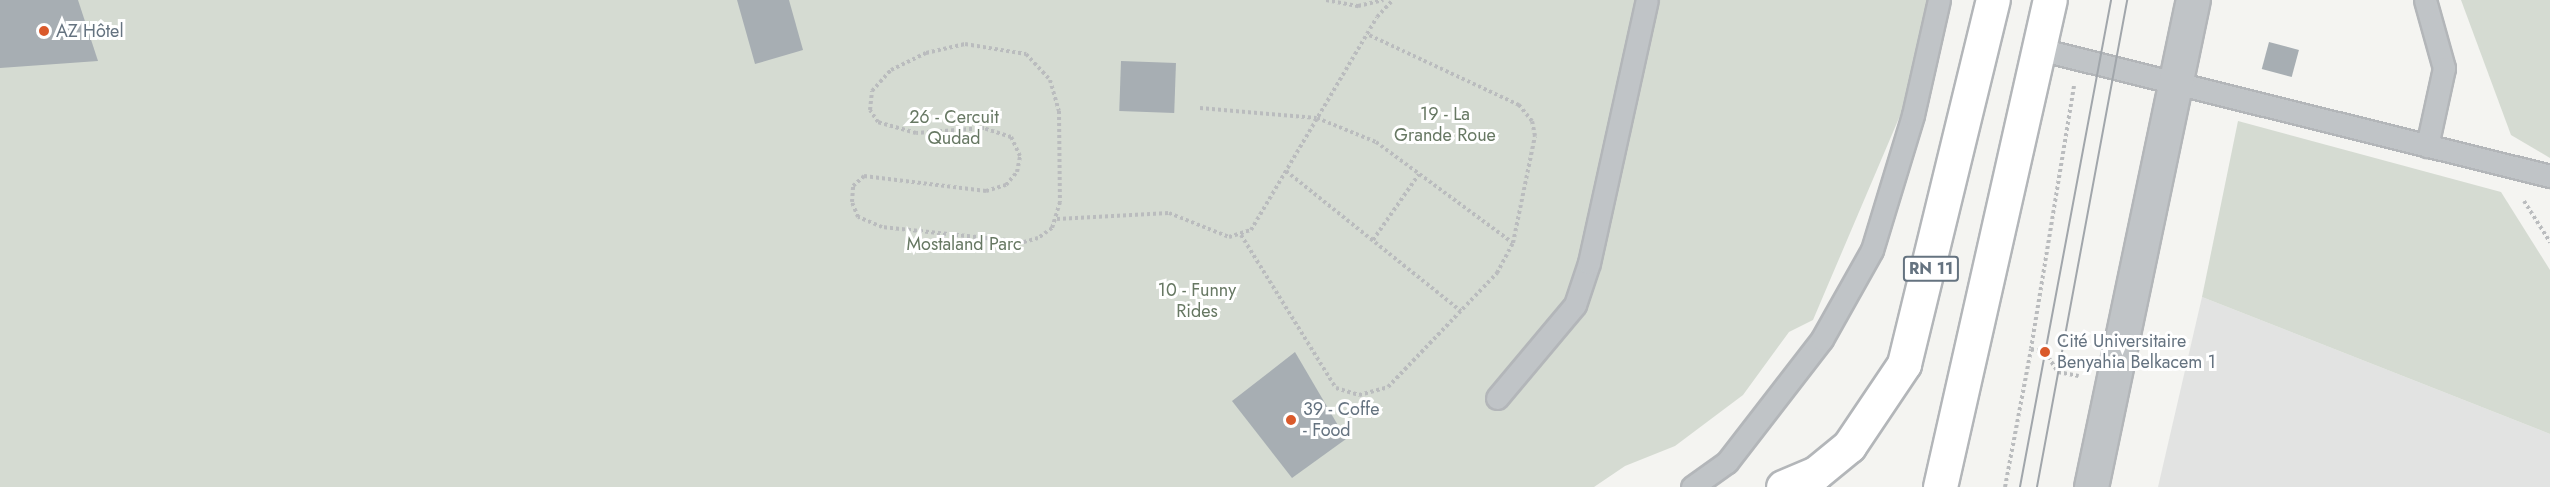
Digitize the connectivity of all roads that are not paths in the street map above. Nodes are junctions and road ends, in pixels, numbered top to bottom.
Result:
1 (1647, 0) edge
2 (1939, 0) edge
3 (1993, 0) edge
4 (2050, 0) edge
5 (2193, 0) edge
6 (2425, 0) edge
7 (2039, 49) junction
8 (2176, 84) junction
9 (2427, 146) junction
10 (2550, 176) edge
11 (1497, 398) dead end
12 (1692, 487) edge
13 (1783, 487) edge
14 (1940, 487) edge
15 (2091, 487) edge

1 - 11 lane
2 - 12 lane
3 - 13 highway, RN 11
4 - 7 highway, RN 11
5 - 8 street
6 - 9 lane
7 - 8 lane
7 - 14 highway, RN 11
8 - 9 lane
8 - 15 street
9 - 10 lane

